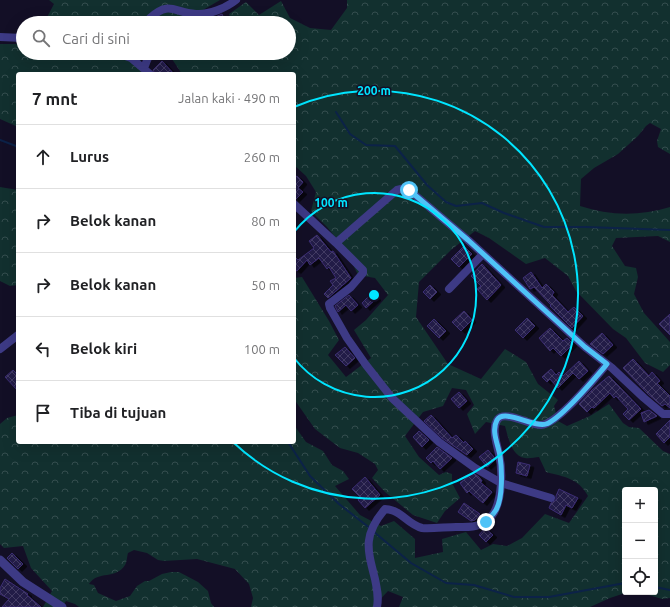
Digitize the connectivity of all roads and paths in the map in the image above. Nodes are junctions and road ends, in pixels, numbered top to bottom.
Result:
1 (236, 0) edge
2 (152, 16) edge
3 (0, 37) edge
4 (16, 38) edge
5 (133, 60) edge
6 (149, 60) edge
7 (147, 71) edge
8 (296, 206) edge
9 (336, 244) junction
10 (483, 254) junction
11 (449, 289) dead end
12 (16, 337) edge
13 (0, 349) edge
14 (607, 364) junction
15 (670, 414) edge
16 (501, 483) junction
17 (551, 498) dead end
18 (0, 560) edge
19 (62, 607) edge
20 (377, 607) edge

1 - 2 street
3 - 4 street
5 - 7 street
6 - 7 street
8 - 9 street
9 - 10 street
9 - 16 street
10 - 11 street
10 - 14 street
12 - 13 street
14 - 15 street
14 - 16 street
16 - 17 street
16 - 20 street
18 - 19 street

